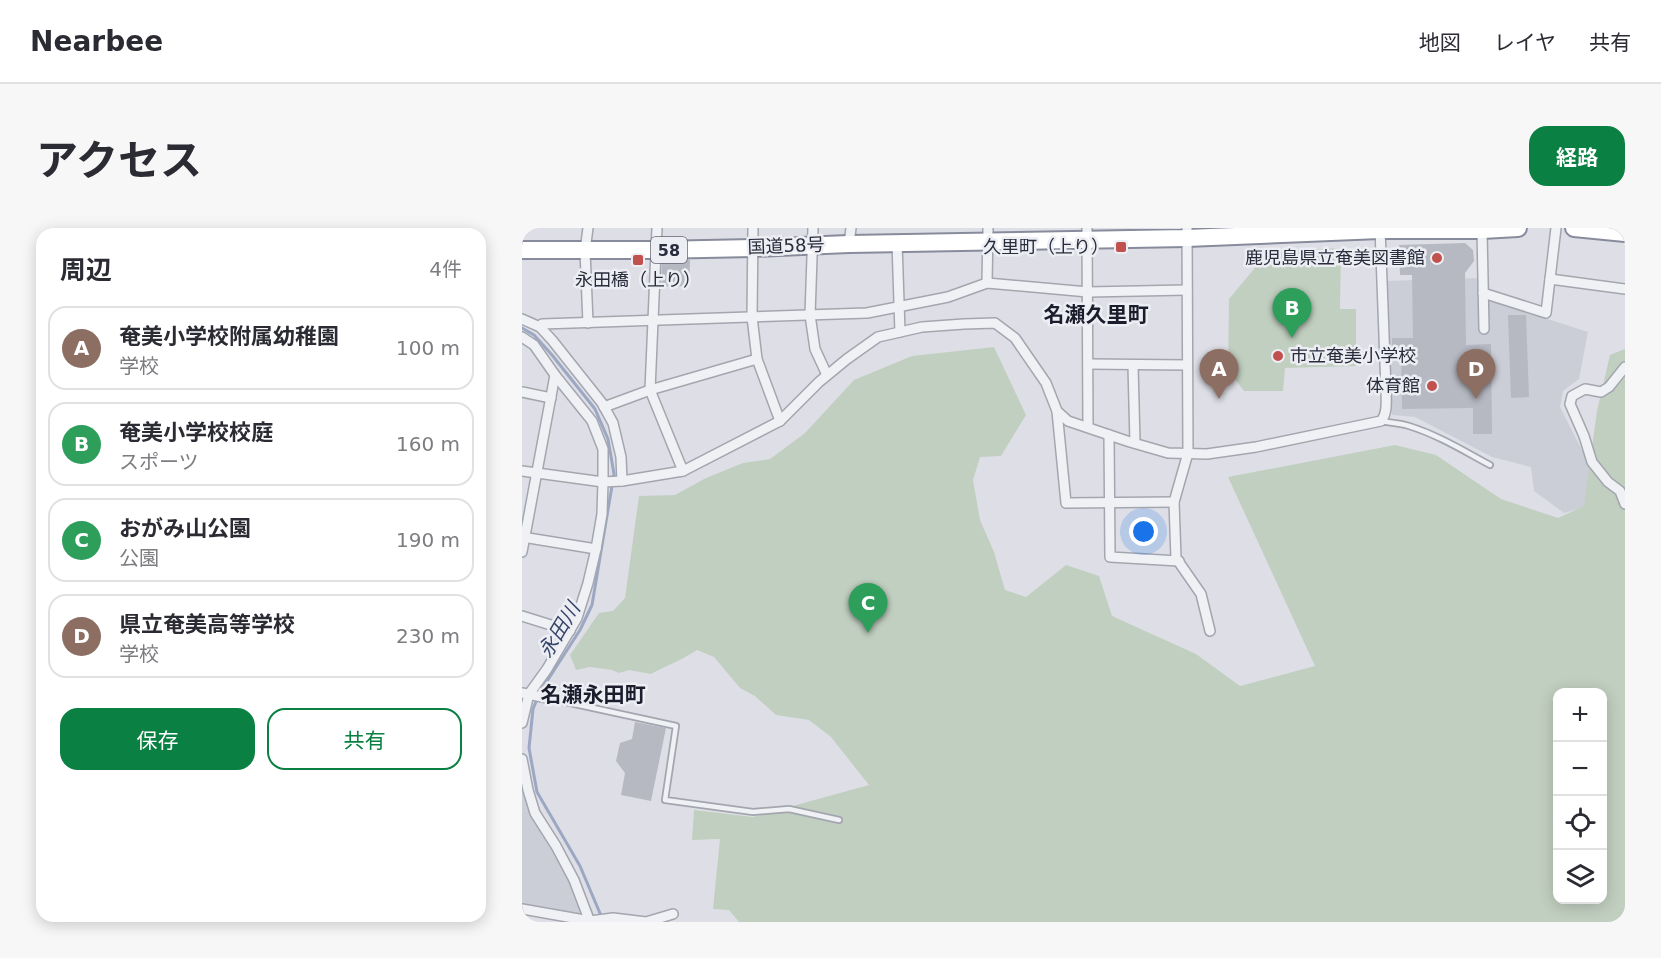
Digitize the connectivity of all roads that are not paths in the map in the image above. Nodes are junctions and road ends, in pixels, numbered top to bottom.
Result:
1 (588, 228) edge
2 (657, 228) edge
3 (753, 228) edge
4 (813, 228) edge
5 (1505, 228) edge
6 (1518, 228) edge
7 (1556, 228) edge
8 (1574, 228) edge
9 (1380, 229) edge
10 (1482, 230) junction
11 (1620, 231) edge
12 (1087, 233) edge
13 (1187, 233) edge
14 (988, 234) edge
15 (850, 236) edge
16 (897, 243) junction
17 (812, 245) junction
18 (753, 248) junction
19 (522, 250) edge
20 (657, 250) junction
21 (585, 251) junction
22 (1550, 279) junction
23 (987, 283) junction
24 (1625, 289) edge
25 (1187, 290) junction
26 (1088, 292) junction
27 (1483, 293) junction
28 (899, 306) junction
29 (810, 315) junction
30 (752, 317) junction
31 (522, 319) edge
32 (652, 321) junction
33 (588, 323) junction
34 (540, 327) junction
35 (1484, 329) dead end
36 (900, 332) junction
37 (522, 337) edge
38 (757, 359) junction
39 (1088, 364) junction
40 (1133, 365) junction
41 (1187, 365) junction
42 (1625, 366) edge
43 (555, 375) junction
44 (827, 375) junction
45 (650, 390) junction
46 (522, 392) edge
47 (551, 398) junction
48 (604, 407) junction
49 (1057, 411) junction
50 (780, 421) junction
51 (1381, 421) junction
52 (1088, 427) junction
53 (1109, 435) junction
54 (1135, 443) junction
55 (1188, 453) junction
56 (1490, 465) dead end
57 (522, 471) edge
58 (683, 471) junction
59 (537, 473) junction
60 (622, 481) junction
61 (603, 482) junction
62 (1174, 502) junction
63 (1111, 503) junction
64 (1625, 504) edge
65 (523, 537) edge
66 (596, 549) junction
67 (522, 552) edge
68 (1179, 561) junction
69 (522, 616) edge
70 (570, 631) junction
71 (1210, 631) dead end
72 (525, 694) edge
73 (547, 698) joint
74 (522, 723) edge
75 (522, 759) edge
76 (839, 820) dead end
77 (522, 909) edge
78 (674, 914) dead end
79 (590, 922) edge

1 - 21 street
2 - 20 street
3 - 18 street
4 - 17 street
5 - 6 highway, 国道58号 / 58
5 - 10 highway, 国道58号 / 58
7 - 22 street
8 - 11 highway
9 - 10 highway, 国道58号 / 58
9 - 13 highway, 国道58号 / 58
9 - 51 street
10 - 27 street
12 - 13 highway, 国道58号 / 58
12 - 14 highway, 国道58号 / 58
12 - 26 street
13 - 25 street
14 - 16 highway, 国道58号 / 58
14 - 23 street
15 - 16 highway, 国道58号 / 58
15 - 17 highway, 国道58号 / 58
16 - 28 street
17 - 18 highway, 国道58号 / 58
17 - 29 street
18 - 20 highway, 国道58号 / 58
18 - 30 street
19 - 21 highway, 国道58号 / 58
20 - 21 highway, 国道58号 / 58
20 - 32 street
21 - 33 street
22 - 24 street
22 - 27 street
23 - 26 street
23 - 28 street
25 - 26 street
25 - 41 street
26 - 39 street
27 - 35 street
28 - 29 street
28 - 36 street
29 - 30 street
29 - 44 street
30 - 32 street
30 - 38 street
31 - 34 street
32 - 33 street
32 - 45 street
33 - 34 street
34 - 48 street
36 - 44 street
36 - 49 street
37 - 43 street
38 - 45 street
38 - 50 street
39 - 40 street
39 - 52 street
40 - 41 street
40 - 54 street
41 - 55 street
42 - 64 street
43 - 47 street
43 - 61 street
44 - 50 street
45 - 48 street
45 - 58 street
46 - 47 street
47 - 59 street
48 - 60 street
49 - 52 street
49 - 63 street
50 - 58 street
51 - 55 street
51 - 56 lane
52 - 53 street
53 - 54 street
53 - 63 street
54 - 55 street
55 - 62 street
57 - 59 street
58 - 60 street
59 - 61 street
59 - 65 street
60 - 61 street
61 - 66 street
62 - 63 street
62 - 68 street
63 - 68 street
65 - 66 street
65 - 67 street
66 - 70 street
68 - 71 street
69 - 70 street
70 - 72 street
72 - 73 street
72 - 74 street
73 - 76 lane
75 - 79 street
77 - 79 street
78 - 79 street

